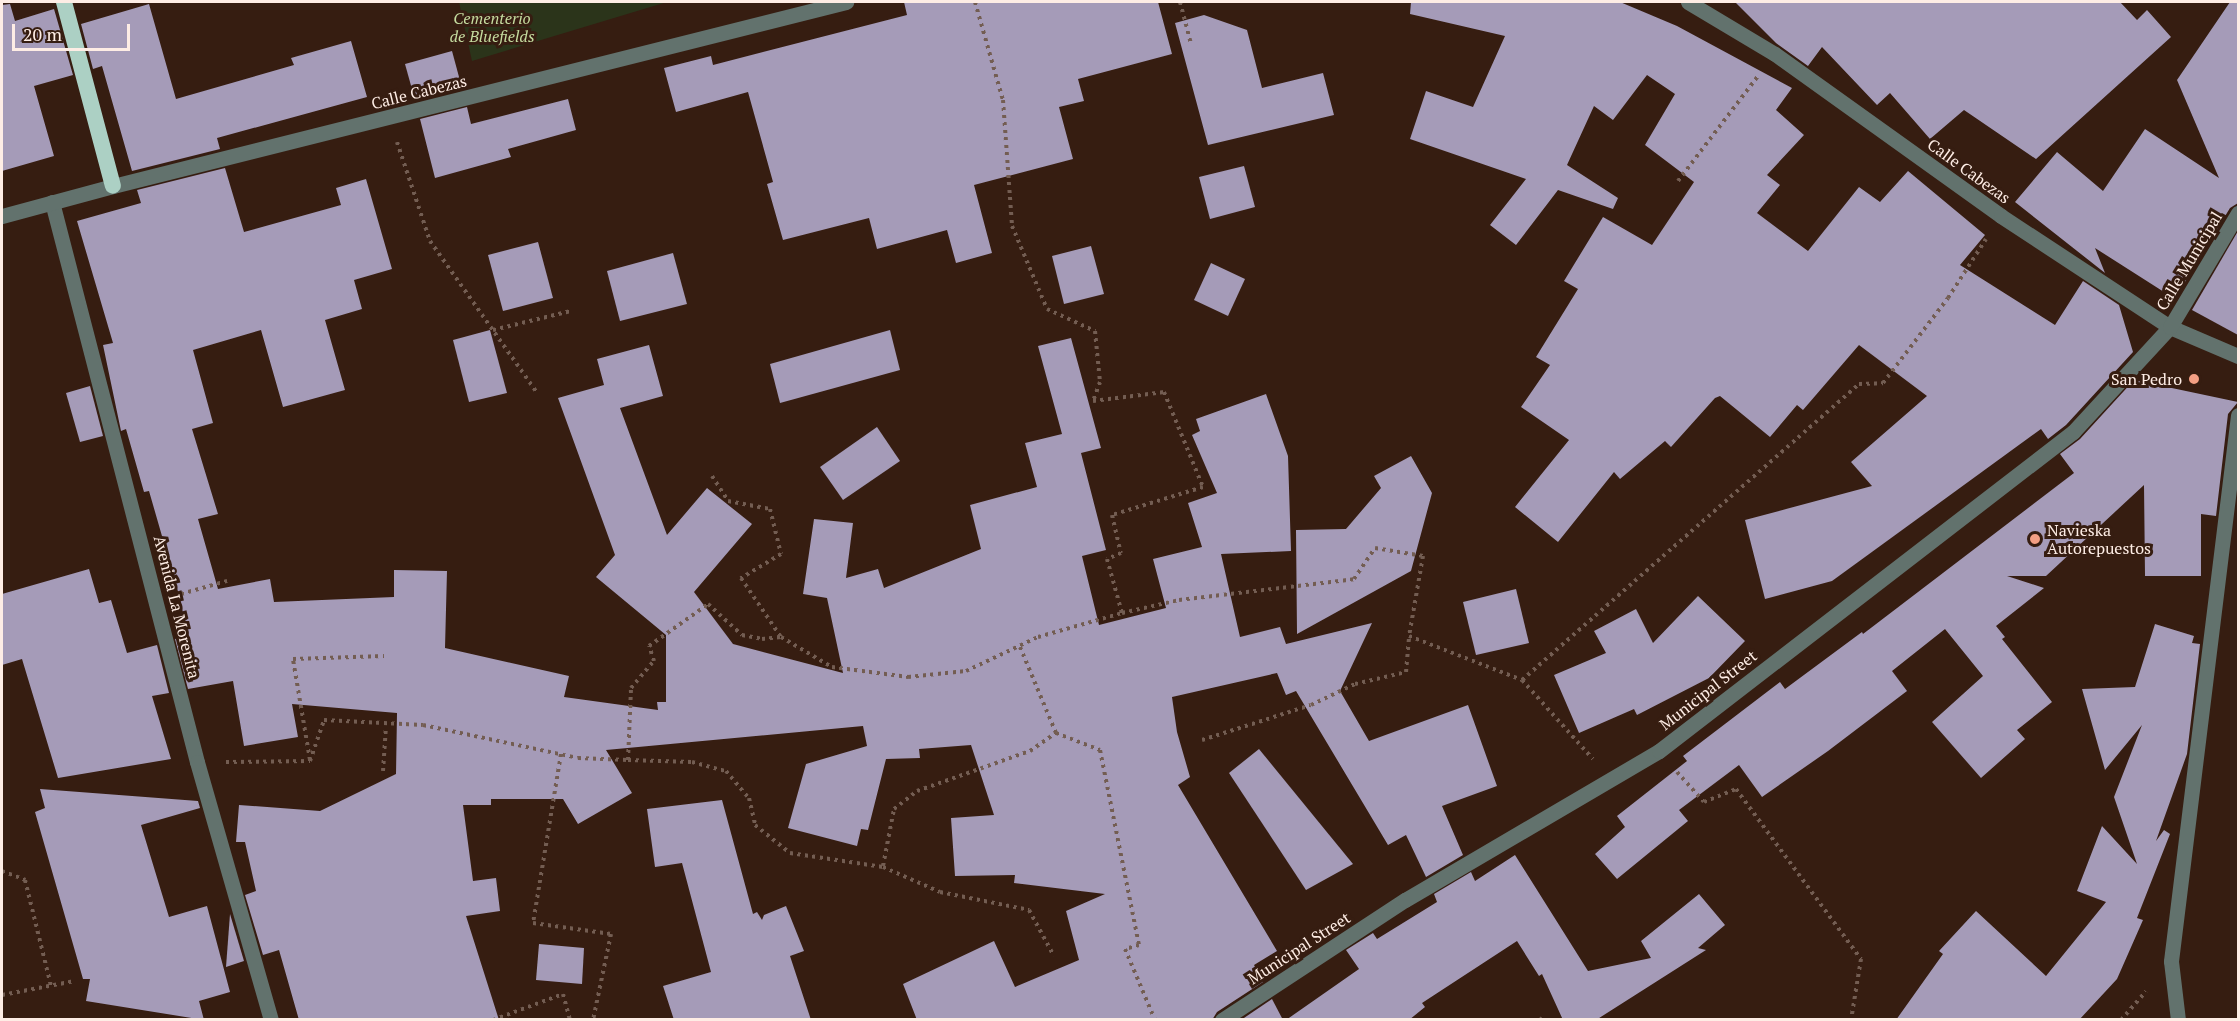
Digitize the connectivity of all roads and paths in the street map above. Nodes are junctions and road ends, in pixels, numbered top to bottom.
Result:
1 (64, 2) edge
2 (846, 2) edge
3 (975, 2) edge
4 (1180, 2) edge
5 (1688, 2) edge
6 (1191, 44) dead end
7 (1775, 54) junction
8 (389, 118) junction
9 (1678, 181) dead end
10 (113, 186) junction
11 (52, 202) junction
12 (2238, 213) edge
13 (2, 216) edge
14 (2001, 216) junction
15 (572, 311) dead end
16 (2170, 327) junction
17 (492, 330) junction
18 (2238, 356) edge
19 (538, 394) dead end
20 (2238, 415) edge
21 (712, 476) dead end
22 (227, 580) dead end
23 (157, 601) junction
24 (1122, 613) junction
25 (1409, 636) junction
26 (781, 637) junction
27 (1020, 647) junction
28 (384, 656) dead end
29 (1522, 680) junction
30 (386, 726) junction
31 (1056, 733) junction
32 (1202, 740) dead end
33 (1659, 751) junction
34 (561, 754) junction
35 (1602, 758) dead end
36 (628, 760) junction
37 (310, 761) junction
38 (197, 762) junction
39 (383, 771) dead end
40 (883, 867) junction
41 (2, 871) edge
42 (1054, 956) dead end
43 (75, 981) dead end
44 (51, 986) junction
45 (2, 994) edge
46 (271, 1020) edge
47 (493, 1020) edge
48 (570, 1020) edge
49 (593, 1020) edge
50 (1155, 1020) edge
51 (1222, 1020) edge
52 (1851, 1020) edge
53 (2178, 1020) edge

1 - 10 highway
2 - 8 street, Calle Cabezas
3 - 24 path
4 - 6 path
5 - 7 street, Calle Cabezas
7 - 9 path
7 - 14 street, Calle Cabezas
8 - 10 street, Calle Cabezas
8 - 17 path
10 - 11 street, Calle Cabezas
11 - 13 street, Calle Cabezas
11 - 23 street, Avenida La Morenita
12 - 16 street, Calle Municipal
14 - 16 street, Calle Cabezas
14 - 29 path
15 - 17 path
16 - 18 street, Calle Cabezas
16 - 33 street, Municipal Street
17 - 19 path
20 - 53 street
21 - 26 path
22 - 23 path
23 - 38 street, Avenida La Morenita
24 - 25 path
24 - 27 path
25 - 29 path
25 - 32 path
26 - 27 path
26 - 36 path
27 - 31 path
28 - 37 path
29 - 35 path
30 - 34 path
30 - 37 path
30 - 39 path
31 - 40 path
31 - 50 path
33 - 51 street, Municipal Street
33 - 52 path
34 - 36 path
34 - 49 path
36 - 40 path
37 - 38 path
38 - 46 street, Avenida La Morenita
40 - 42 path
41 - 44 path
43 - 44 path
44 - 45 path
47 - 48 path

